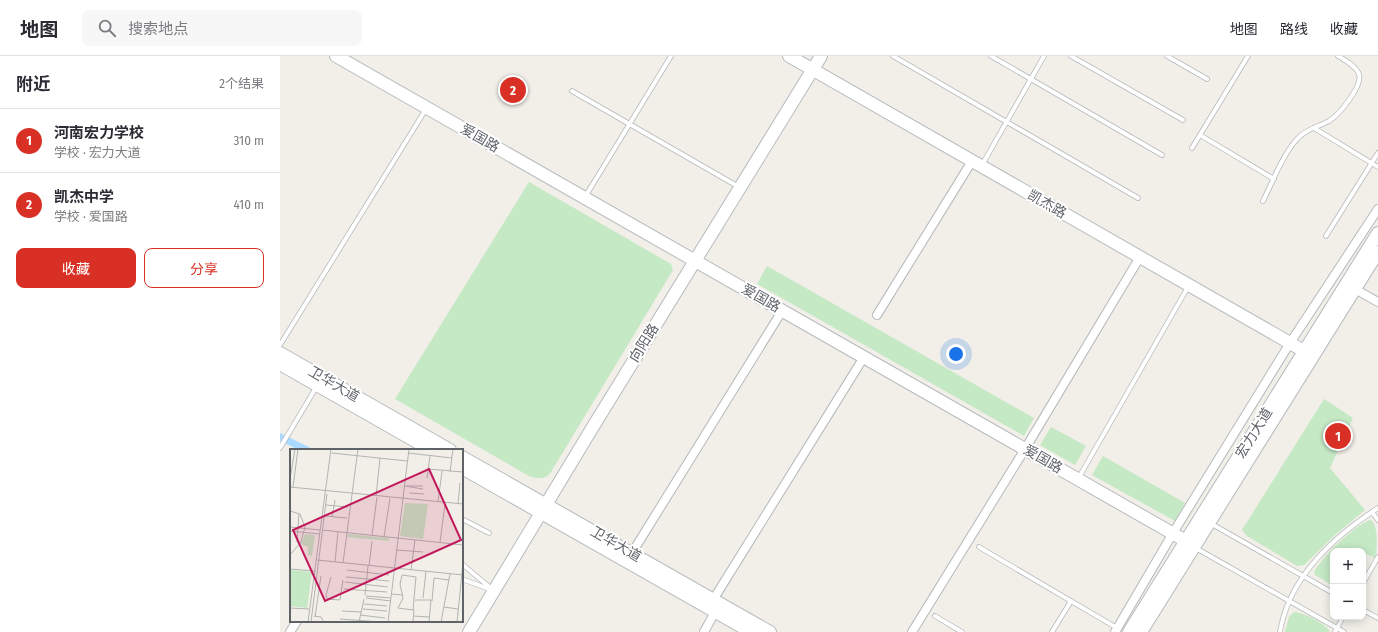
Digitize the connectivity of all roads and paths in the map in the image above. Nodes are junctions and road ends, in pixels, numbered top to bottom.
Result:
1 (336, 56) edge
2 (671, 56) edge
3 (789, 56) edge
4 (821, 56) edge
5 (893, 56) edge
6 (991, 56) edge
7 (1044, 56) edge
8 (1071, 56) edge
9 (1167, 56) edge
10 (1248, 56) edge
11 (1338, 56) edge
12 (813, 70) junction
13 (1031, 79) junction
14 (1207, 79) dead end
15 (572, 91) dead end
16 (427, 108) junction
17 (1182, 120) dead end
18 (1007, 122) junction
19 (630, 124) junction
20 (1314, 128) junction
21 (1200, 135) junction
22 (1192, 148) dead end
23 (1378, 153) edge
24 (1162, 155) dead end
25 (1372, 163) junction
26 (977, 164) junction
27 (1378, 167) edge
28 (1274, 179) junction
29 (740, 187) junction
30 (585, 198) junction
31 (1138, 198) dead end
32 (1263, 201) dead end
33 (1378, 209) edge
34 (1378, 233) edge
35 (1326, 236) dead end
36 (1378, 252) edge
37 (1140, 257) junction
38 (695, 260) junction
39 (1189, 285) junction
40 (1355, 289) junction
41 (1378, 302) edge
42 (782, 311) junction
43 (877, 315) dead end
44 (1290, 343) junction
45 (280, 345) edge
46 (1304, 351) junction
47 (280, 353) edge
48 (864, 357) junction
49 (280, 364) edge
50 (318, 385) junction
51 (280, 448) edge
52 (429, 449) edge
53 (448, 449) edge
54 (1025, 449) junction
55 (463, 458) edge
56 (463, 468) edge
57 (1077, 479) junction
58 (543, 508) junction
59 (1378, 508) edge
60 (1372, 512) junction
61 (463, 520) edge
62 (1378, 520) edge
63 (1209, 522) junction
64 (488, 533) dead end
65 (1173, 533) junction
66 (1190, 544) junction
67 (979, 547) dead end
68 (632, 553) junction
69 (1378, 557) edge
70 (463, 565) edge
71 (1303, 576) junction
72 (1366, 578) edge
73 (463, 580) edge
74 (494, 590) junction
75 (1330, 591) edge
76 (1071, 601) junction
77 (1289, 601) junction
78 (714, 606) junction
79 (1366, 612) edge
80 (935, 616) dead end
81 (1378, 618) edge
82 (1341, 620) edge
83 (296, 622) edge
84 (1116, 630) edge
85 (1336, 630) edge
86 (290, 632) edge
87 (469, 632) edge
88 (704, 632) edge
89 (751, 632) edge
90 (770, 632) edge
91 (912, 632) edge
92 (962, 632) edge
93 (1052, 632) edge
94 (1129, 632) edge
95 (1141, 632) edge
96 (1280, 632) edge
97 (1344, 632) edge

1 - 16 street, 爱国路
2 - 19 lane
3 - 12 street, 凯杰路
4 - 12 street, 向阳路
5 - 18 lane
6 - 13 lane
7 - 13 lane
8 - 17 lane
9 - 14 lane
10 - 21 lane
11 - 20 lane
12 - 26 street, 凯杰路
12 - 29 street, 向阳路
13 - 18 lane
13 - 24 lane
15 - 19 lane
16 - 30 street, 爱国路
16 - 45 lane
18 - 26 lane
18 - 31 lane
19 - 29 lane
19 - 30 lane
20 - 25 lane
20 - 28 lane
21 - 22 lane
21 - 28 lane
23 - 25 lane
25 - 27 lane
25 - 35 lane
26 - 37 street, 凯杰路
26 - 43 street
28 - 32 lane
29 - 38 street, 向阳路
30 - 38 street, 爱国路
33 - 44 street
34 - 46 street, 宏力大道
36 - 40 street, 宏力大道
37 - 39 street, 凯杰路
37 - 54 street
38 - 42 street, 爱国路
38 - 58 street, 向阳路
39 - 44 street, 凯杰路
39 - 57 lane
40 - 41 street
40 - 63 street, 宏力大道
42 - 48 street, 爱国路
42 - 68 street
44 - 46 street, 凯杰路
44 - 65 street
46 - 66 street, 宏力大道
47 - 53 street, 卫华大道
48 - 54 street, 爱国路
48 - 78 street
49 - 50 street, 卫华大道
50 - 51 lane
50 - 52 street, 卫华大道
54 - 57 street, 爱国路
54 - 91 street
55 - 58 street, 卫华大道
56 - 58 street, 卫华大道
57 - 65 street, 爱国路
58 - 68 street, 卫华大道
58 - 74 street, 向阳路
58 - 78 street, 卫华大道
59 - 60 lane
60 - 62 lane
60 - 71 lane
61 - 64 lane
63 - 66 street, 宏力大道
63 - 71 lane
65 - 66 street, 爱国路
65 - 84 street
66 - 77 lane
66 - 94 street, 宏力大道
66 - 95 street, 宏力大道
67 - 76 lane
68 - 78 street, 卫华大道
69 - 72 lane
70 - 74 lane
71 - 75 lane
71 - 77 lane
73 - 74 lane
74 - 87 street, 向阳路
76 - 84 lane
76 - 93 lane
77 - 85 lane
77 - 96 lane
78 - 88 street
78 - 89 street, 卫华大道
78 - 90 street, 卫华大道
79 - 81 lane
80 - 92 lane
82 - 85 lane
83 - 86 street
85 - 97 lane

